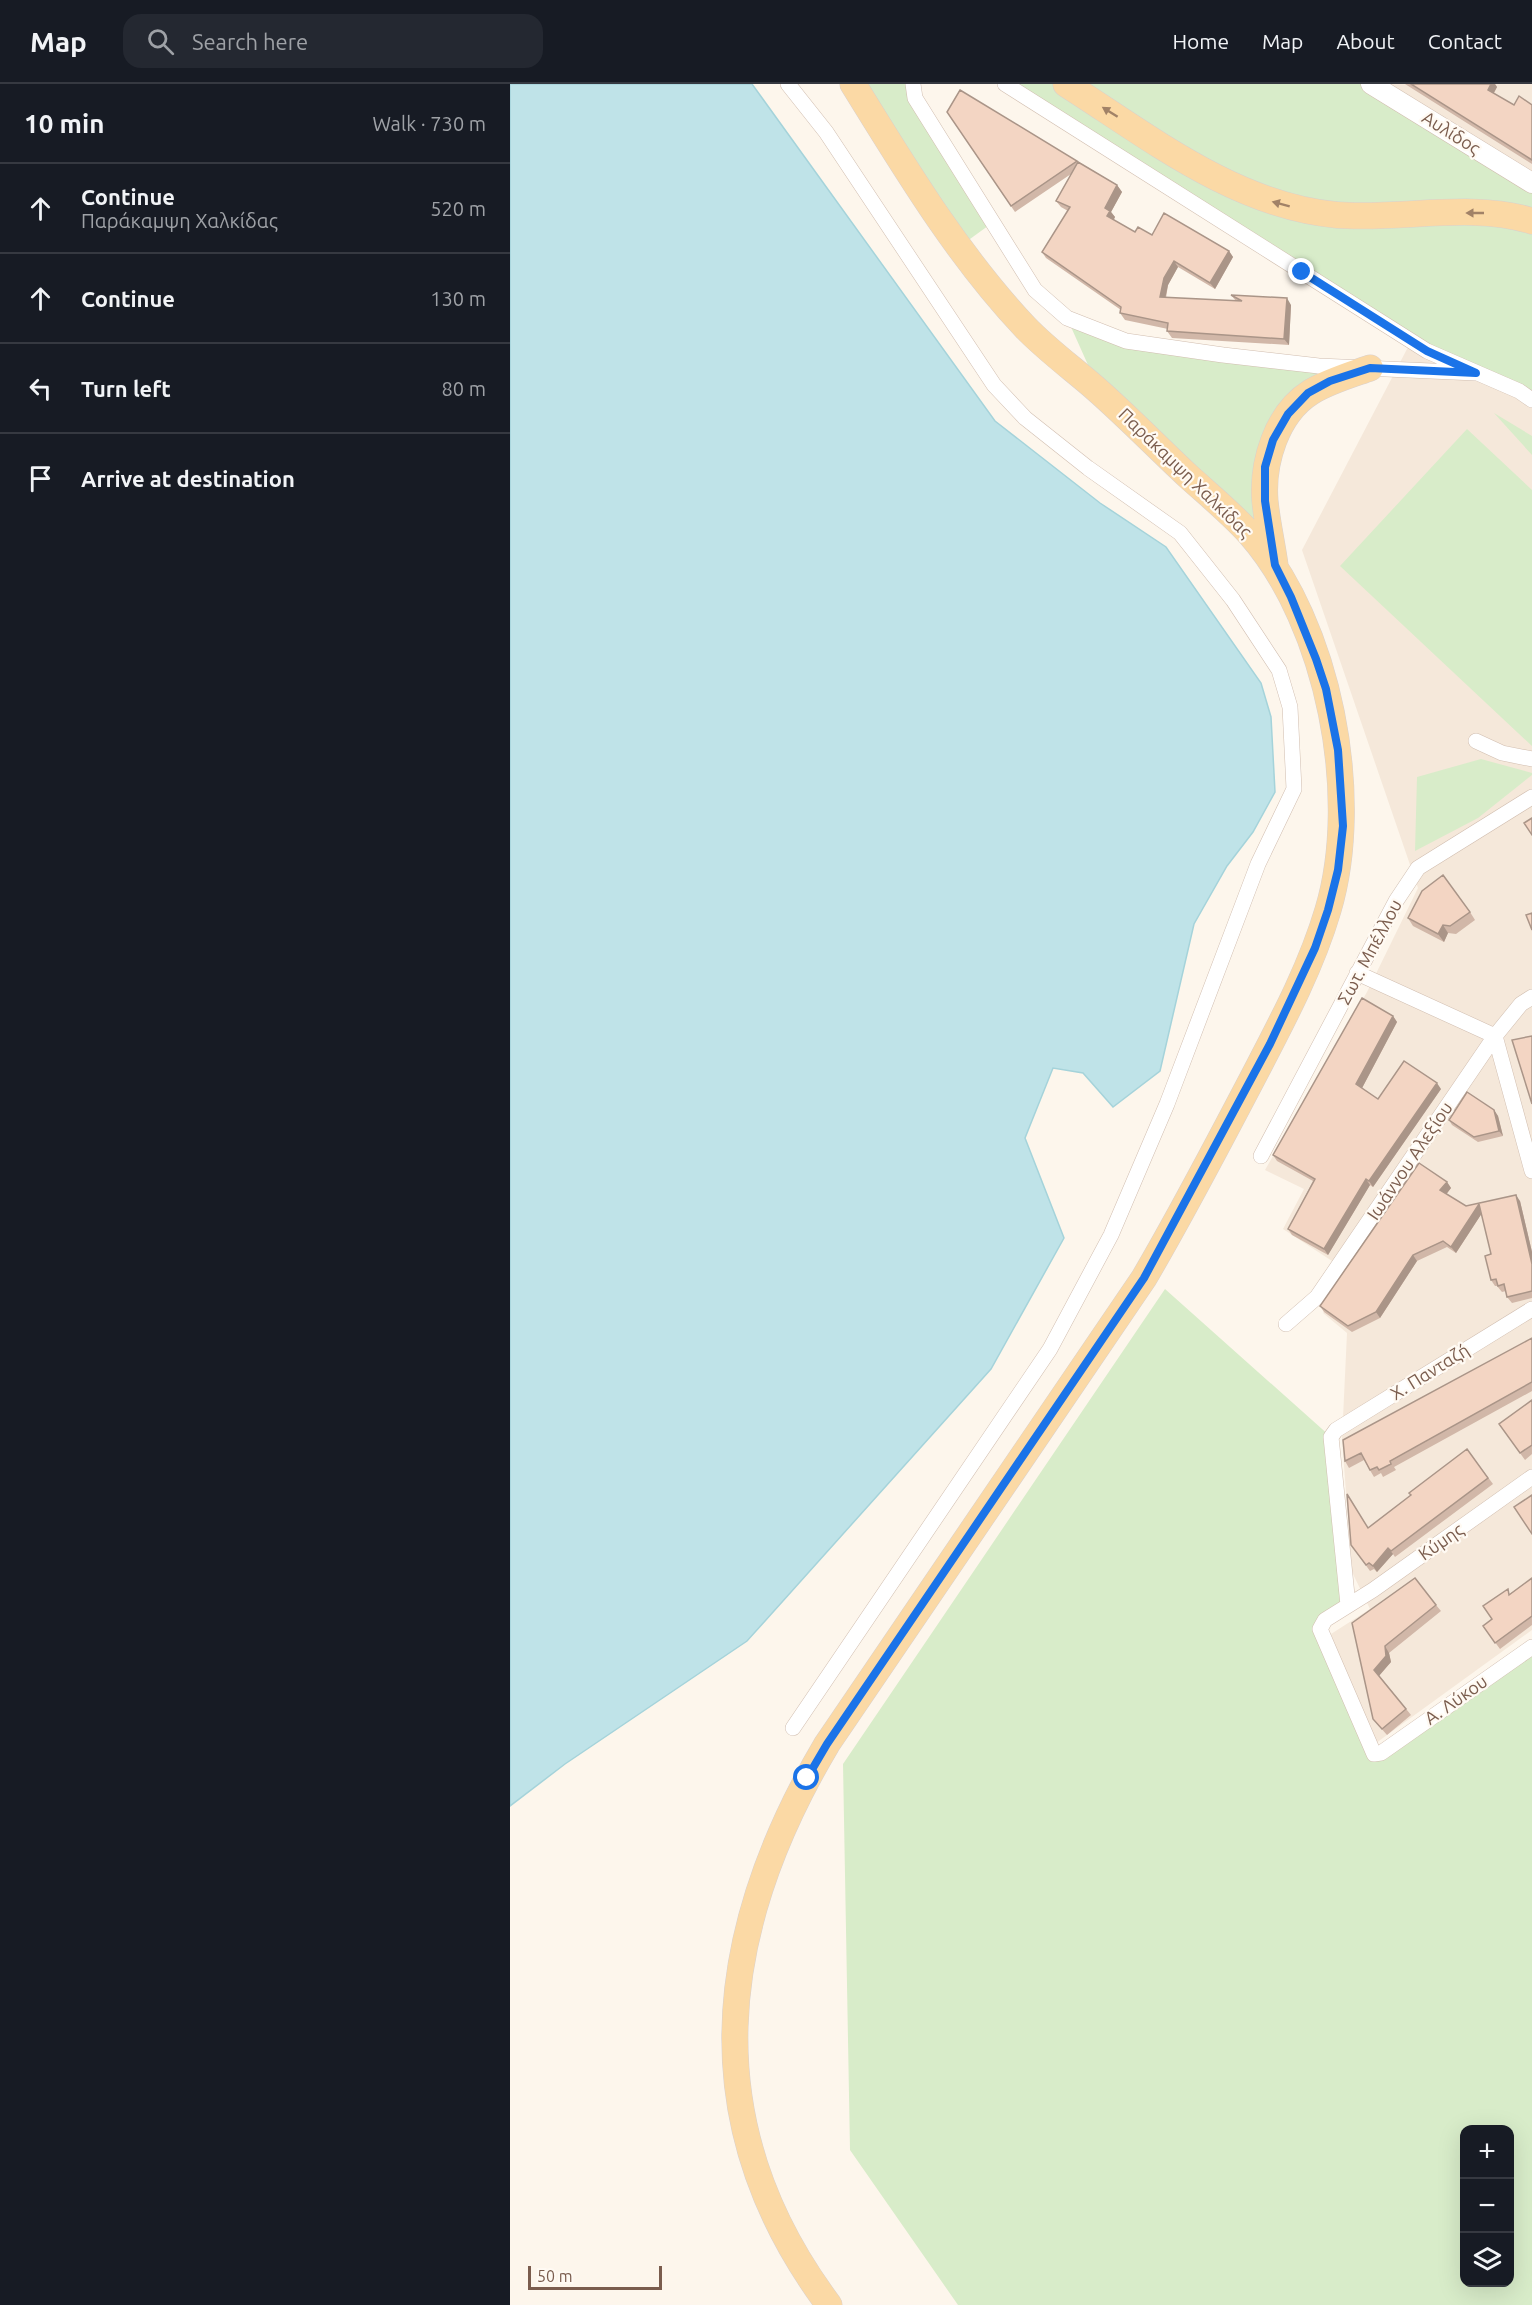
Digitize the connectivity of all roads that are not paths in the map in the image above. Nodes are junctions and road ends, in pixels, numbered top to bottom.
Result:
1 (788, 84) edge
2 (853, 84) edge
3 (913, 84) edge
4 (1005, 84) edge
5 (1066, 84) edge
6 (1371, 84) edge
7 (1532, 183) edge
8 (1532, 221) edge
9 (1370, 368) junction
10 (1476, 373) junction
11 (1532, 400) edge
12 (1275, 565) junction
13 (1476, 741) dead end
14 (1532, 759) edge
15 (1532, 796) edge
16 (1358, 973) junction
17 (1532, 997) edge
18 (1495, 1036) junction
19 (1528, 1140) edge
20 (1261, 1156) dead end
21 (1532, 1171) edge
22 (1532, 1309) edge
23 (1286, 1324) dead end
24 (1532, 1477) edge
25 (1348, 1605) junction
26 (1532, 1647) edge
27 (793, 1728) dead end
28 (1381, 1754) joint
29 (829, 2305) edge

1 - 27 street
2 - 12 main road, Παράκαμψη Χαλκίδας
3 - 9 street
4 - 10 street
8 -> 5 main road
6 - 7 street, Αυλίδος
9 - 10 street
9 - 12 main road
10 - 11 street
12 - 29 main road, Παράκαμψη Χαλκίδας
13 - 14 street
15 - 16 street, Σωτ. Μπέλλου
16 - 18 street
16 - 20 street, Σωτ. Μπέλλου
17 - 18 street, Ιωάννου Αλεξίου
18 - 19 street
18 - 23 street, Ιωάννου Αλεξίου
19 - 21 street
22 - 25 street, Χ. Πανταζή
24 - 25 street, Κύμης
25 - 28 street, Κύμης
26 - 28 street, Α. Λύκου

